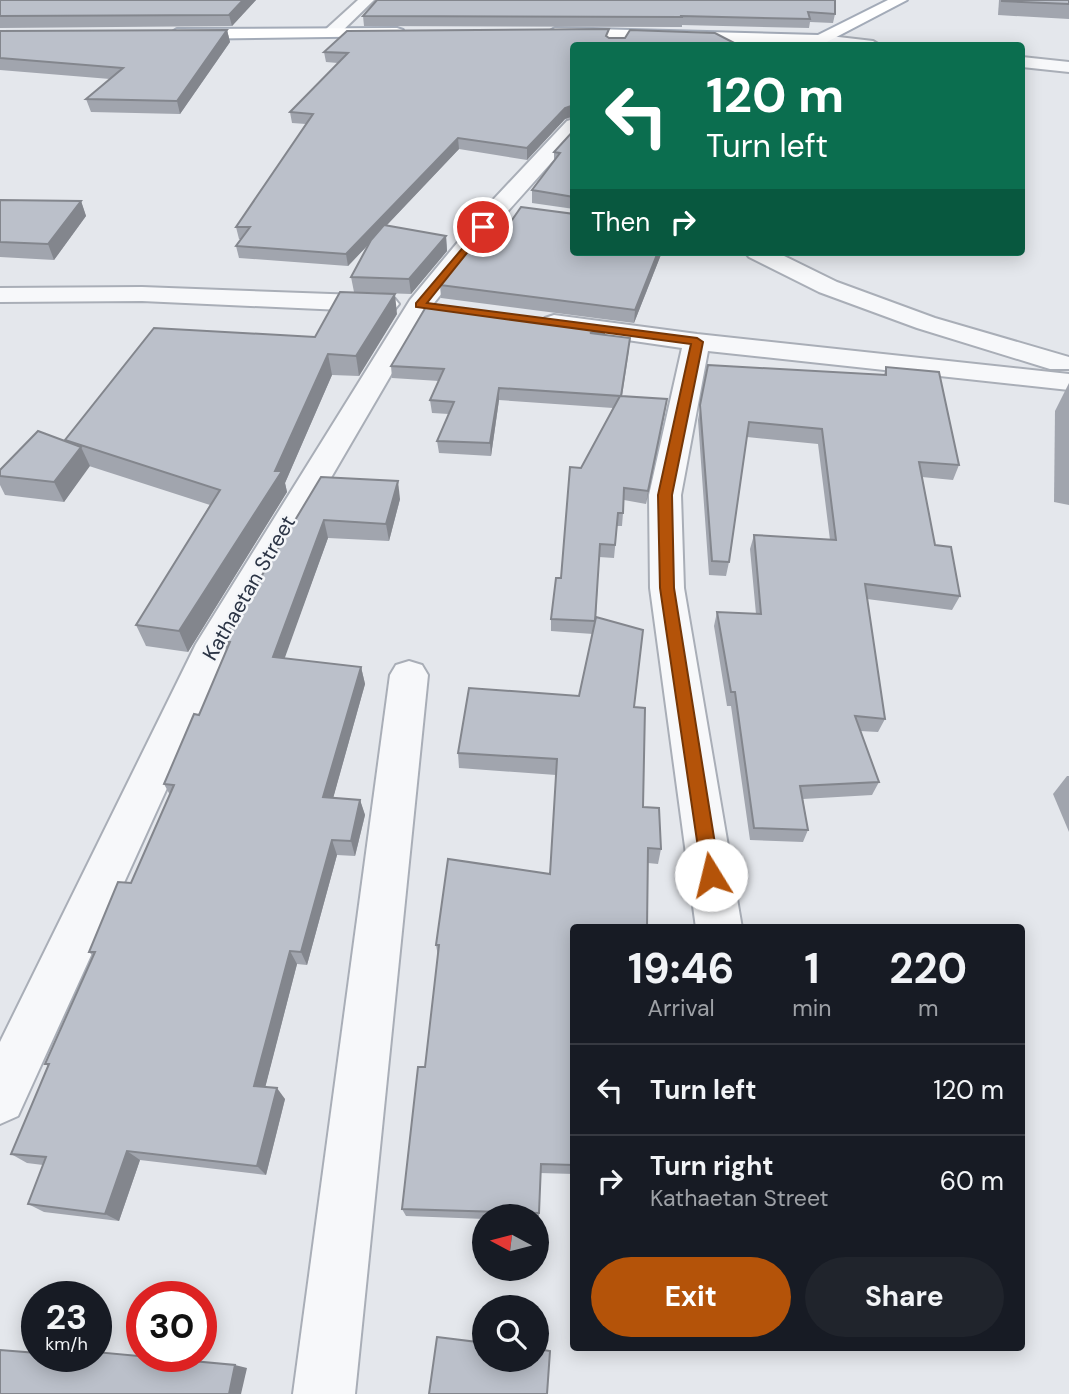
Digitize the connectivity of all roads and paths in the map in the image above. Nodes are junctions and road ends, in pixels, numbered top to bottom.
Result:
1 (367, 0) edge
2 (900, 0) edge
3 (331, 33) junction
4 (415, 33) edge
5 (539, 33) edge
6 (166, 34) edge
7 (619, 39) edge
8 (768, 42) edge
9 (820, 42) edge
10 (1025, 62) edge
11 (1069, 67) edge
12 (570, 130) edge
13 (765, 256) edge
14 (0, 295) edge
15 (433, 307) junction
16 (525, 319) edge
17 (926, 323) junction
18 (697, 342) junction
19 (912, 365) junction
20 (1069, 366) edge
21 (1069, 382) edge
22 (409, 675) dead end
23 (718, 924) edge
24 (0, 1098) edge
25 (324, 1394) edge

1 - 3 street
2 - 9 main road
3 - 4 main road
3 - 6 main road
5 - 7 main road
7 - 8 main road
10 - 11 street
12 - 15 street, Kathaetan Street
13 - 17 street
14 - 15 street
15 - 24 street, Kathaetan Street
16 - 18 street
17 - 19 street
17 - 20 street
18 - 19 street
18 - 23 street
19 - 21 street
22 - 25 street

